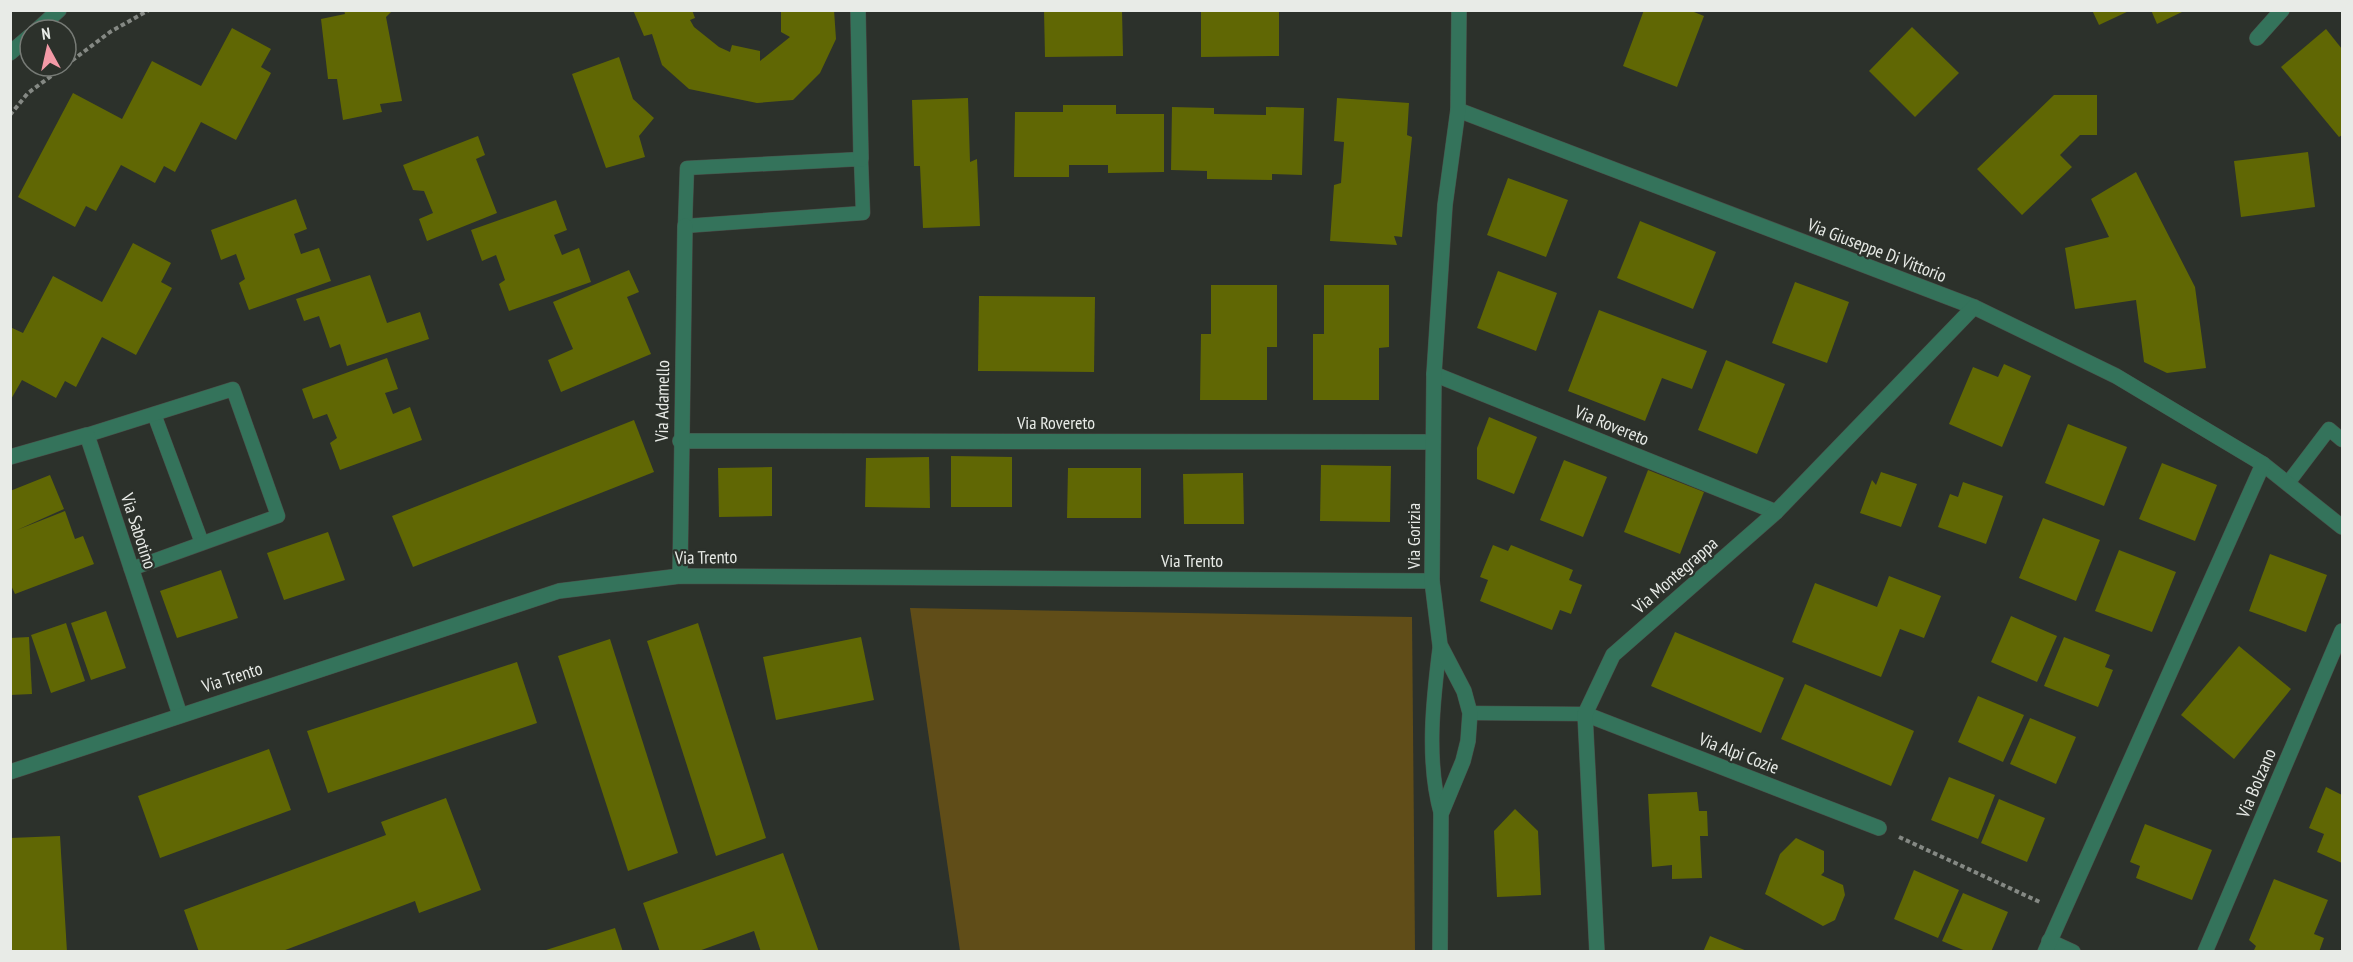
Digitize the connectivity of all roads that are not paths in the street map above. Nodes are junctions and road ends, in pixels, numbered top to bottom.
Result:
1 (858, 10) edge
2 (1459, 10) edge
3 (2282, 10) edge
4 (2257, 38) dead end
5 (1458, 110) junction
6 (861, 159) junction
7 (685, 226) junction
8 (1974, 308) junction
9 (1434, 374) junction
10 (154, 414) junction
11 (87, 435) junction
12 (2343, 440) edge
13 (680, 441) junction
14 (1433, 442) junction
15 (10, 457) edge
16 (2263, 464) junction
17 (2288, 483) junction
18 (1776, 512) junction
19 (2343, 527) edge
20 (202, 543) junction
21 (131, 569) junction
22 (680, 576) junction
23 (1432, 581) junction
24 (2343, 631) edge
25 (1440, 645) junction
26 (1470, 713) junction
27 (1585, 714) junction
28 (180, 715) junction
29 (10, 772) edge
30 (1441, 814) junction
31 (1879, 828) road end
32 (2047, 946) edge
33 (1440, 951) edge
34 (1597, 951) edge
35 (2073, 951) edge
36 (2205, 951) edge

1 - 6 street
2 - 5 street
3 - 4 street
5 - 8 street, Via Giuseppe Di Vittorio
5 - 9 street, Via Gorizia
6 - 7 lane
6 - 7 lane
7 - 13 street, Via Adamello
8 - 16 street, Via Giuseppe Di Vittorio
8 - 18 street, Via Montegrappa
9 - 14 street, Via Gorizia
9 - 18 street, Via Rovereto
10 - 11 lane
10 - 20 lane
10 - 20 lane
11 - 15 street
11 - 21 street, Via Sabotino
12 - 17 lane
13 - 14 street, Via Rovereto
13 - 22 street, Via Adamello
14 - 23 street, Via Gorizia
16 - 17 street, Via Giuseppe Di Vittorio
16 - 32 street
17 - 19 street, Via Giuseppe Di Vittorio
18 - 27 street, Via Montegrappa
20 - 21 lane
21 - 28 street, Via Sabotino
22 - 23 street, Via Trento
22 - 28 street, Via Trento
23 - 25 street, Via Gorizia
24 - 36 street, Via Bolzano
25 - 26 street, Via Gorizia
25 - 30 lane
26 - 27 lane
26 - 30 street, Via Gorizia
27 - 31 street, Via Alpi Cozie
27 - 34 street, Via Montegrappa
28 - 29 street, Via Trento
30 - 33 street, Via Gorizia
32 - 35 street

